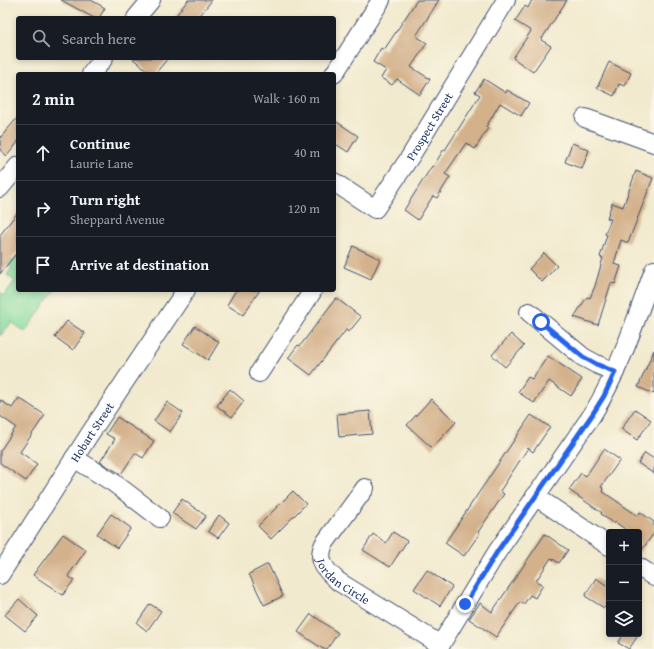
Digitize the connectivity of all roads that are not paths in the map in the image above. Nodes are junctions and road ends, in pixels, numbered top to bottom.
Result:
1 (151, 0) edge
2 (381, 0) edge
3 (506, 0) edge
4 (138, 16) edge
5 (102, 60) edge
6 (93, 72) edge
7 (335, 72) edge
8 (585, 118) dead end
9 (654, 143) edge
10 (16, 168) edge
11 (336, 183) edge
12 (0, 188) edge
13 (654, 270) edge
14 (185, 292) edge
15 (312, 292) edge
16 (529, 312) dead end
17 (615, 372) junction
18 (259, 373) dead end
19 (74, 458) junction
20 (365, 488) dead end
21 (535, 496) junction
22 (160, 518) dead end
23 (606, 544) edge
24 (642, 569) edge
25 (0, 575) edge
26 (654, 577) edge
27 (440, 647) edge

1 - 4 street
2 - 7 street
3 - 11 street, Prospect Street
5 - 6 street
8 - 9 street
10 - 12 street
13 - 17 street
14 - 19 street, Hobart Street
15 - 18 street
16 - 17 street
17 - 21 street
19 - 22 street
19 - 25 street, Hobart Street
20 - 27 street, Jordan Circle
21 - 23 street
21 - 27 street
24 - 26 street

